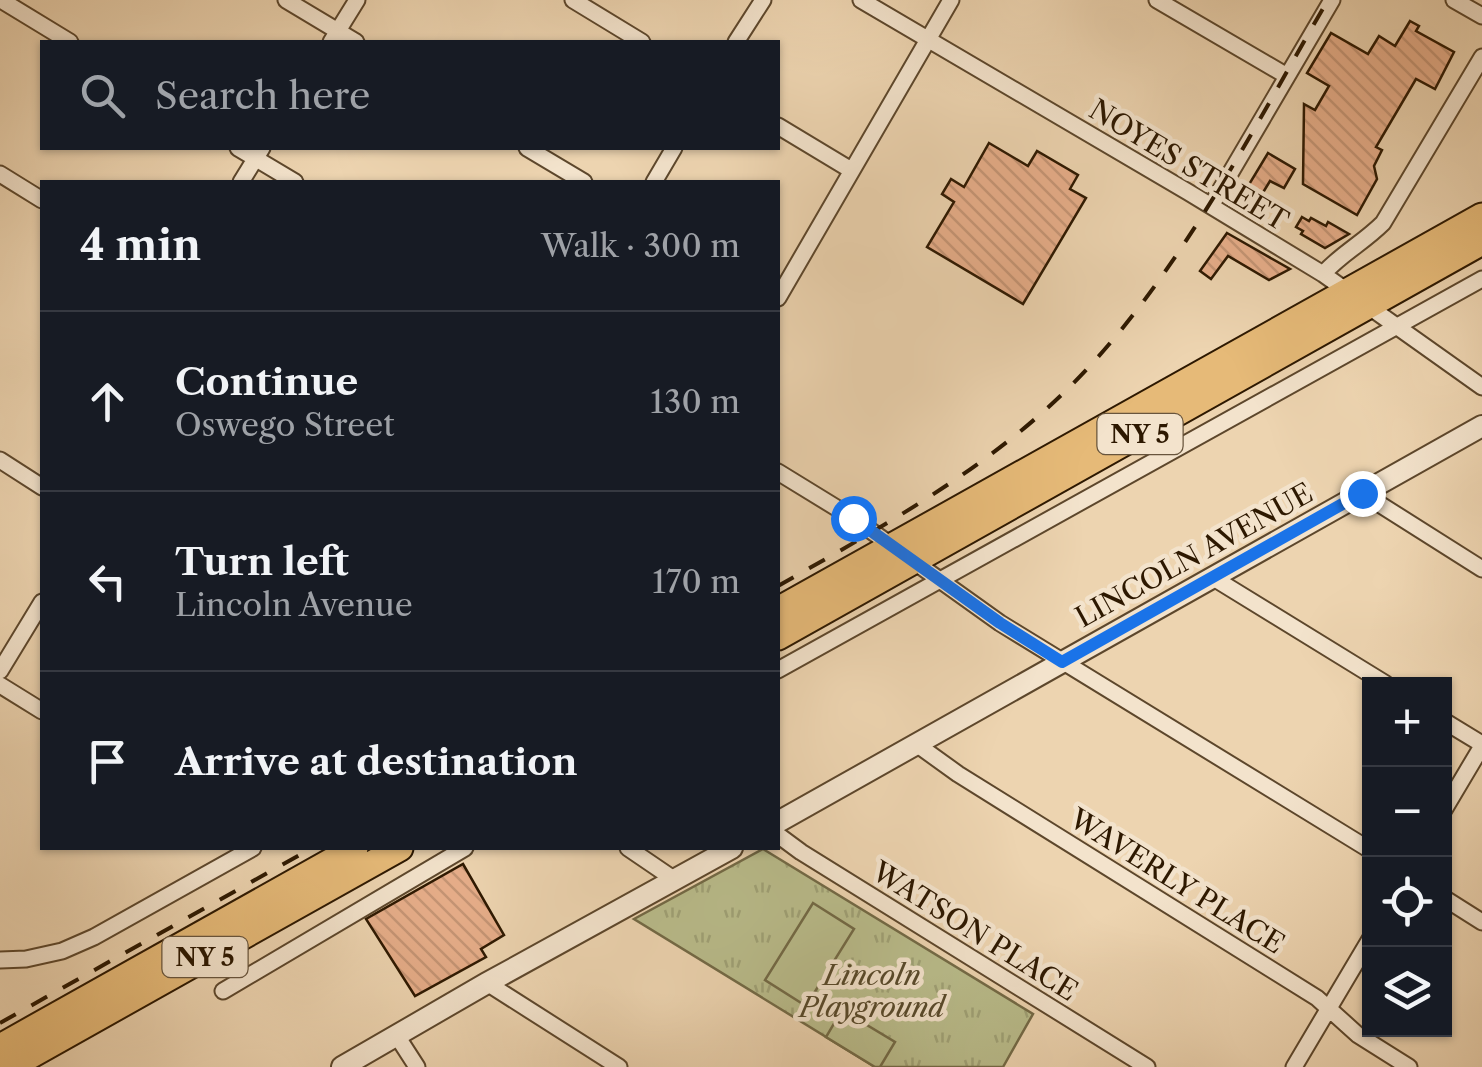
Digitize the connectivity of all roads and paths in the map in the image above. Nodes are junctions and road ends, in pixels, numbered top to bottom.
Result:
1 (1, 0) edge
2 (286, 0) edge
3 (357, 0) edge
4 (573, 0) edge
5 (762, 0) edge
6 (861, 0) edge
7 (951, 0) edge
8 (1158, 0) edge
9 (1332, 0) edge
10 (1454, 0) edge
11 (1482, 16) edge
12 (334, 37) edge
13 (67, 40) edge
14 (639, 40) edge
15 (737, 40) edge
16 (928, 40) junction
17 (1482, 57) edge
18 (1287, 76) junction
19 (780, 127) edge
20 (529, 150) edge
21 (673, 150) edge
22 (259, 153) edge
23 (851, 170) junction
24 (0, 174) edge
25 (242, 180) edge
26 (293, 180) edge
27 (581, 180) edge
28 (655, 180) edge
29 (40, 199) edge
30 (1211, 206) junction
31 (1482, 216) edge
32 (1482, 242) edge
33 (1323, 274) junction
34 (1482, 278) edge
35 (780, 294) edge
36 (1357, 298) junction
37 (1397, 326) junction
38 (1482, 387) edge
39 (1482, 426) edge
40 (0, 460) edge
41 (780, 473) edge
42 (40, 486) edge
43 (1362, 493) junction
44 (901, 554) junction
45 (1482, 569) edge
46 (1212, 577) junction
47 (938, 580) junction
48 (40, 605) edge
49 (780, 609) edge
50 (780, 635) edge
51 (1062, 662) junction
52 (780, 669) edge
53 (0, 671) edge
54 (1375, 677) edge
55 (0, 684) edge
56 (40, 710) edge
57 (1452, 726) edge
58 (915, 743) junction
59 (1482, 745) edge
60 (1452, 796) edge
61 (780, 821) edge
62 (780, 836) edge
63 (1362, 845) edge
64 (248, 850) edge
65 (351, 850) edge
66 (396, 850) edge
67 (462, 850) edge
68 (631, 850) edge
69 (728, 850) edge
70 (675, 880) junction
71 (1452, 903) edge
72 (1482, 922) edge
73 (1365, 947) edge
74 (0, 960) edge
75 (487, 983) junction
76 (223, 991) dead end
77 (1329, 1009) junction
78 (397, 1036) junction
79 (0, 1047) edge
80 (10, 1067) edge
81 (342, 1067) edge
82 (417, 1067) edge
83 (619, 1067) edge
84 (1147, 1067) edge
85 (1294, 1067) edge
86 (1409, 1067) edge

1 - 13 street
2 - 12 street
3 - 12 street
4 - 14 street
5 - 15 street
6 - 16 street, NOYES STREET
7 - 16 street
8 - 18 street
9 - 18 street
10 - 11 street
16 - 23 street
16 - 30 street, NOYES STREET
17 - 33 street
18 - 30 street
19 - 23 street
20 - 27 street
21 - 28 street
22 - 25 street
22 - 26 street
23 - 35 street
24 - 29 street
30 - 33 street, NOYES STREET
31 - 36 highway, NY 5
32 - 36 highway, NY 5
33 - 36 street, NOYES STREET
34 - 37 street
36 - 37 street, NOYES STREET
36 - 44 highway, NY 5
37 - 38 street, NOYES STREET
37 - 47 street
39 - 43 street, LINCOLN AVENUE
40 - 42 street
41 - 44 street
43 - 45 street
43 - 46 street, LINCOLN AVENUE
44 - 47 street
44 - 49 highway, NY 5
44 - 50 highway, NY 5
46 - 51 street, LINCOLN AVENUE
46 - 54 street
47 - 51 street
47 - 52 street
48 - 53 street
51 - 58 street, LINCOLN AVENUE
51 - 63 street
55 - 56 street
57 - 59 street
58 - 61 street, LINCOLN AVENUE
58 - 77 street, WAVERLY PLACE
59 - 60 street
62 - 84 street, WATSON PLACE
64 - 74 street
65 - 79 highway, NY 5
66 - 80 highway, NY 5
67 - 76 street
68 - 70 street
69 - 70 street
70 - 75 street
71 - 72 street
73 - 77 street
75 - 78 street
75 - 83 street
77 - 85 street
77 - 86 street, WAVERLY PLACE
78 - 81 street
78 - 82 street

